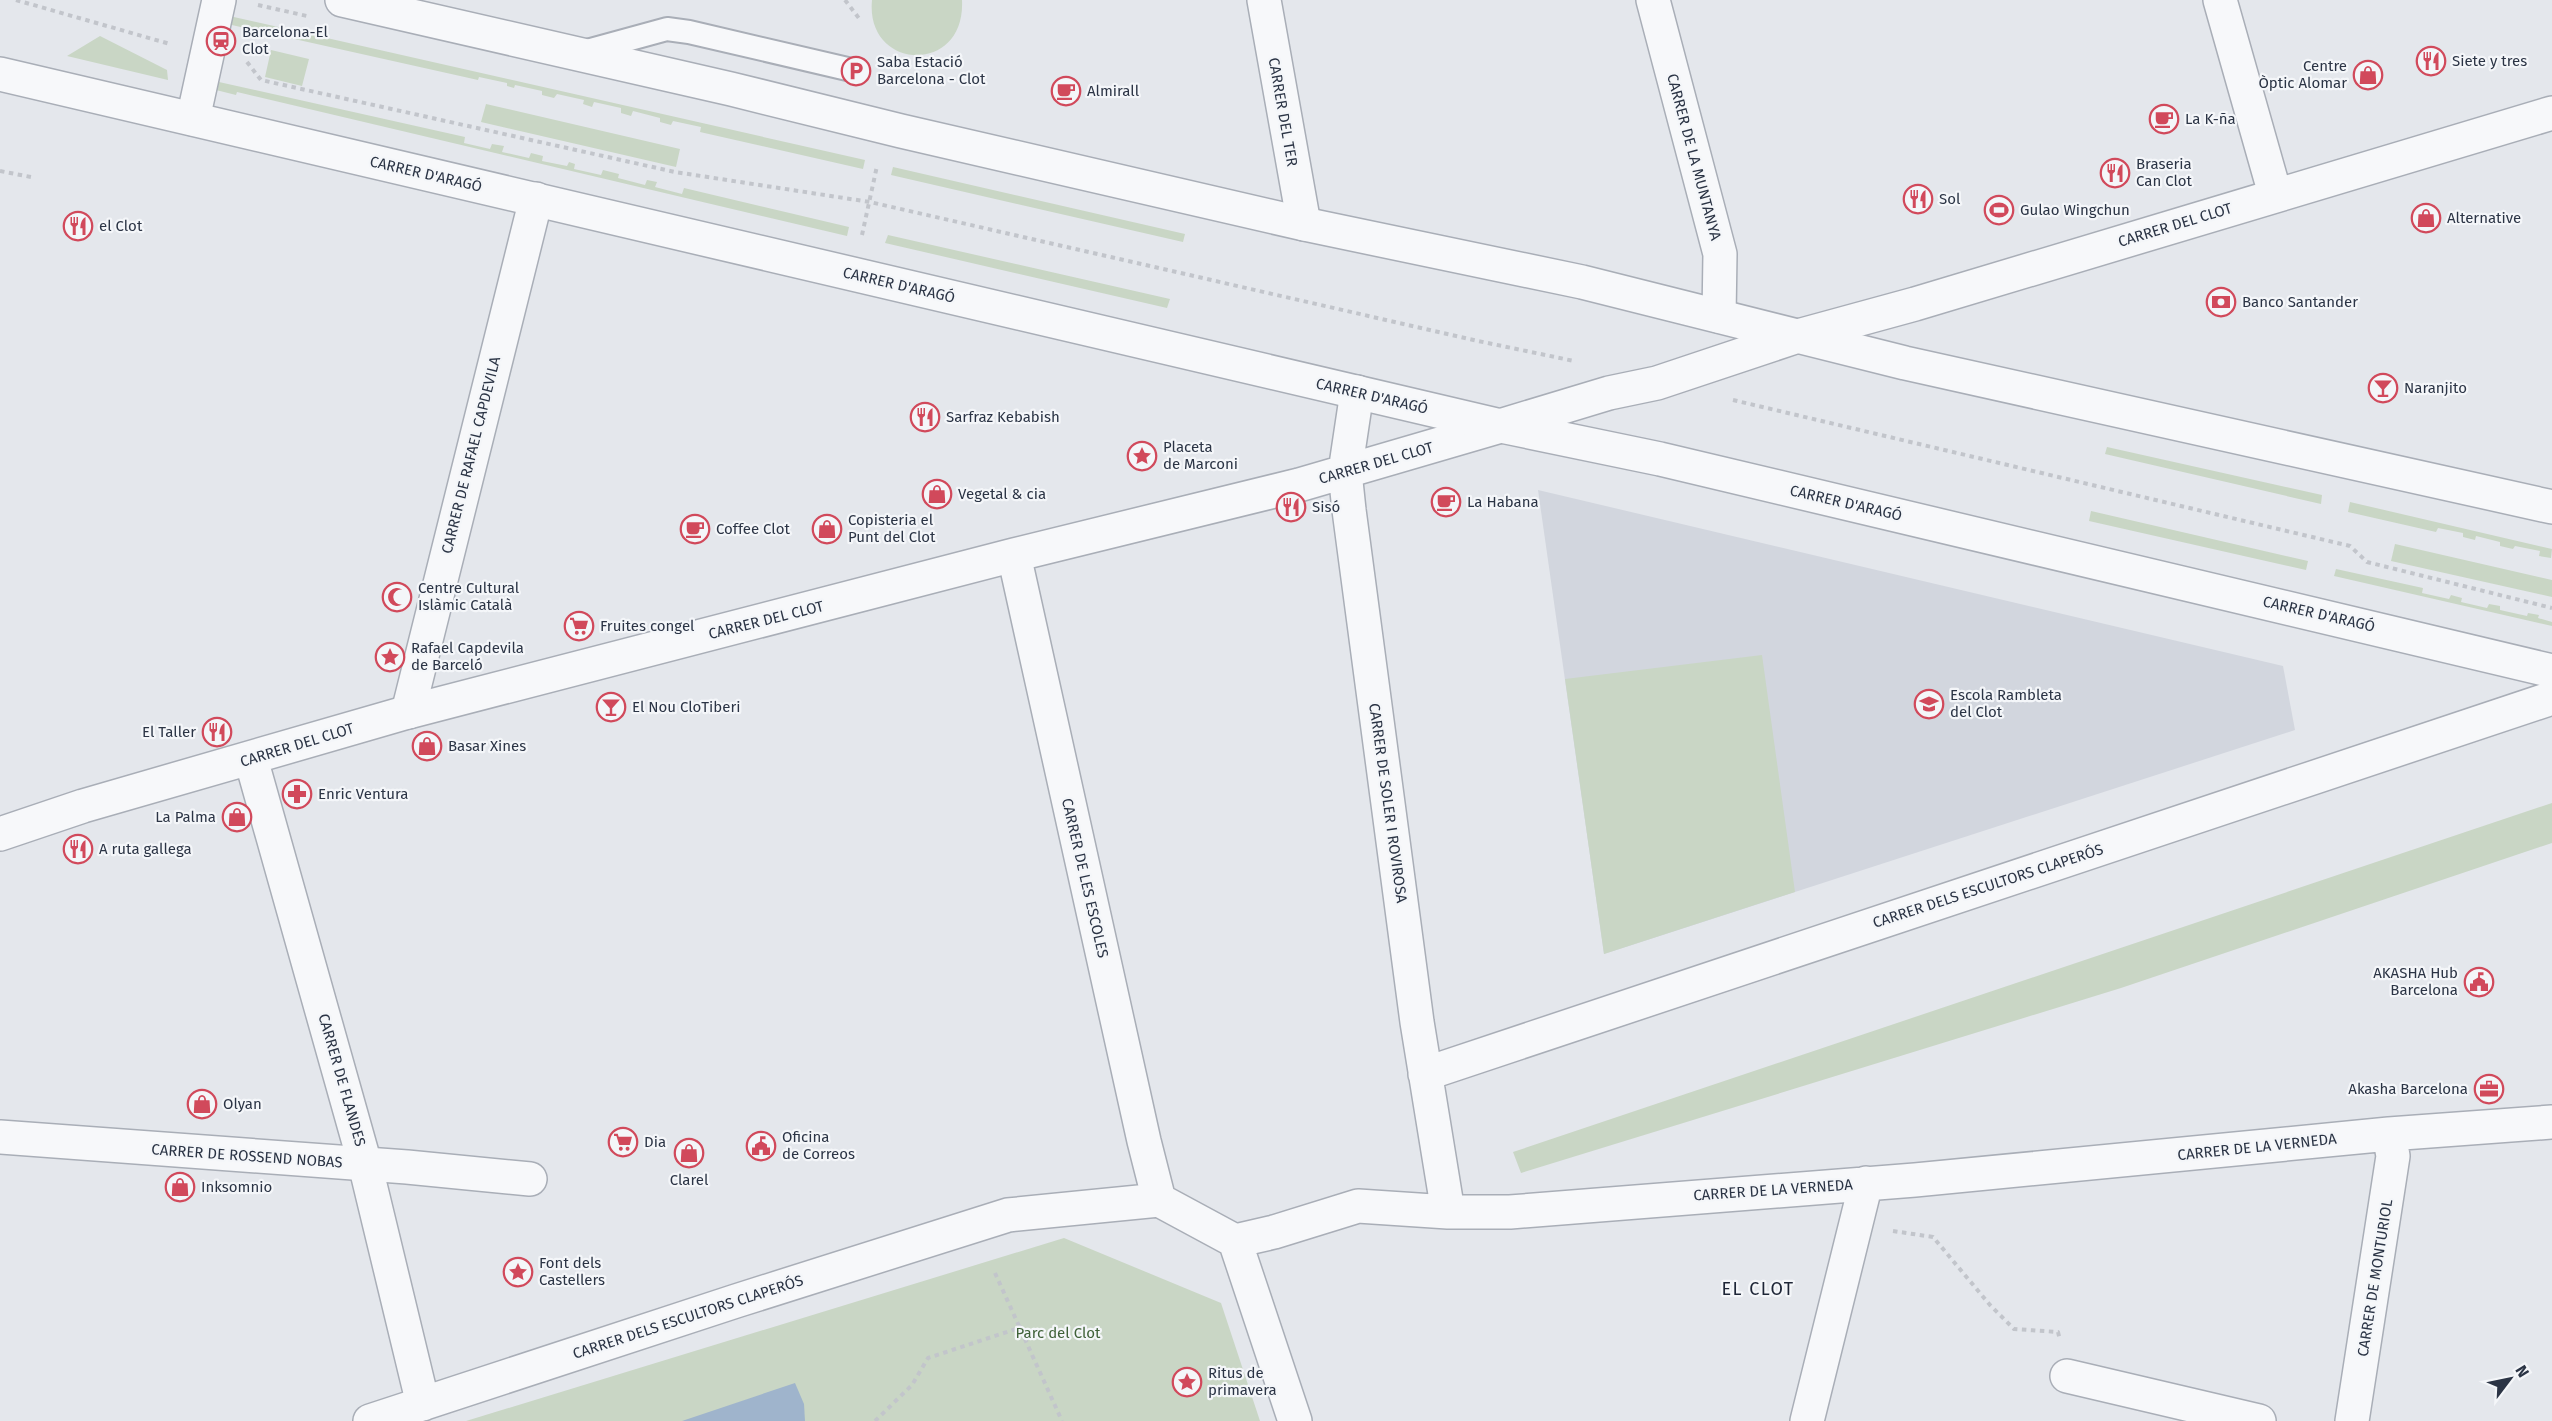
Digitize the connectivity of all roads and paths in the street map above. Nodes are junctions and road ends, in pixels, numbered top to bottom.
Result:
1 (16, 0) edge
2 (219, 0) edge
3 (342, 0) edge
4 (845, 0) edge
5 (1264, 0) edge
6 (1653, 0) edge
7 (2220, 0) edge
8 (861, 21) dead end
9 (207, 53) junction
10 (575, 54) junction
11 (856, 71) dead end
12 (0, 74) edge
13 (2552, 113) edge
14 (193, 119) junction
15 (878, 159) dead end
16 (0, 171) edge
17 (31, 177) dead end
18 (2275, 194) junction
19 (536, 199) junction
20 (870, 202) junction
21 (1304, 224) junction
22 (860, 243) dead end
23 (1719, 316) junction
24 (1798, 336) junction
25 (1581, 362) dead end
26 (1357, 392) junction
27 (1729, 399) dead end
28 (1501, 426) junction
29 (1346, 472) junction
30 (2552, 507) edge
31 (1014, 555) junction
32 (2552, 608) edge
33 (2552, 670) edge
34 (2552, 698) edge
35 (408, 712) junction
36 (251, 759) junction
37 (0, 834) edge
38 (1425, 1074) junction
39 (2552, 1122) edge
40 (2389, 1134) junction
41 (0, 1137) edge
42 (365, 1164) junction
43 (530, 1179) dead end
44 (1866, 1183) junction
45 (1159, 1200) junction
46 (1448, 1212) junction
47 (1887, 1229) dead end
48 (1235, 1241) junction
49 (995, 1273) dead end
50 (1022, 1327) junction
51 (2058, 1332) dead end
52 (2067, 1376) dead end
53 (423, 1404) junction
54 (370, 1421) edge
55 (875, 1421) edge
56 (1062, 1421) edge
57 (1295, 1421) edge
58 (1807, 1421) edge
59 (2259, 1421) edge
60 (2352, 1421) edge

1 - 9 path
2 - 9 street
3 - 10 street
4 - 8 path
5 - 21 street, CARRER DEL TER
6 - 23 street, CARRER DE LA MUNTANYA
7 - 18 street
9 - 14 street
9 - 20 path
10 - 11 lane
10 - 21 street
12 - 14 street, CARRER D'ARAGÓ
13 - 18 street, CARRER DEL CLOT
14 - 19 street, CARRER D'ARAGÓ
15 - 20 path
16 - 17 path
18 - 24 street, CARRER DEL CLOT
19 - 26 street, CARRER D'ARAGÓ
19 - 35 street, CARRER DE RAFAEL CAPDEVILA
20 - 22 path
20 - 25 path
21 - 23 street
23 - 24 street
24 - 28 street, CARRER DEL CLOT
24 - 30 street
26 - 28 street, CARRER D'ARAGÓ
26 - 29 street, CARRER DE SOLER I ROVIROSA
27 - 32 path
28 - 29 street, CARRER DEL CLOT
28 - 33 street, CARRER D'ARAGÓ
29 - 31 street, CARRER DEL CLOT
29 - 38 street, CARRER DE SOLER I ROVIROSA
31 - 35 street, CARRER DEL CLOT
31 - 45 street, CARRER DE LES ESCOLES
34 - 38 street, CARRER DELS ESCULTORS CLAPERÓS
35 - 36 street, CARRER DEL CLOT
36 - 37 street, CARRER DEL CLOT
36 - 42 street, CARRER DE FLANDES
38 - 46 street, CARRER DE SOLER I ROVIROSA
39 - 40 street, CARRER DE LA VERNEDA
40 - 44 street, CARRER DE LA VERNEDA
40 - 60 street, CARRER DE MONTURIOL
41 - 42 street, CARRER DE ROSSEND NOBAS
42 - 43 street, CARRER DE ROSSEND NOBAS
42 - 53 street, CARRER DE FLANDES
44 - 46 street, CARRER DE LA VERNEDA
44 - 58 street
45 - 48 street
45 - 53 street, CARRER DELS ESCULTORS CLAPERÓS
46 - 48 street, CARRER DE LA VERNEDA
47 - 51 path
48 - 57 street
49 - 50 path
50 - 55 path
50 - 56 path
52 - 59 street
53 - 54 street, CARRER DELS ESCULTORS CLAPERÓS

